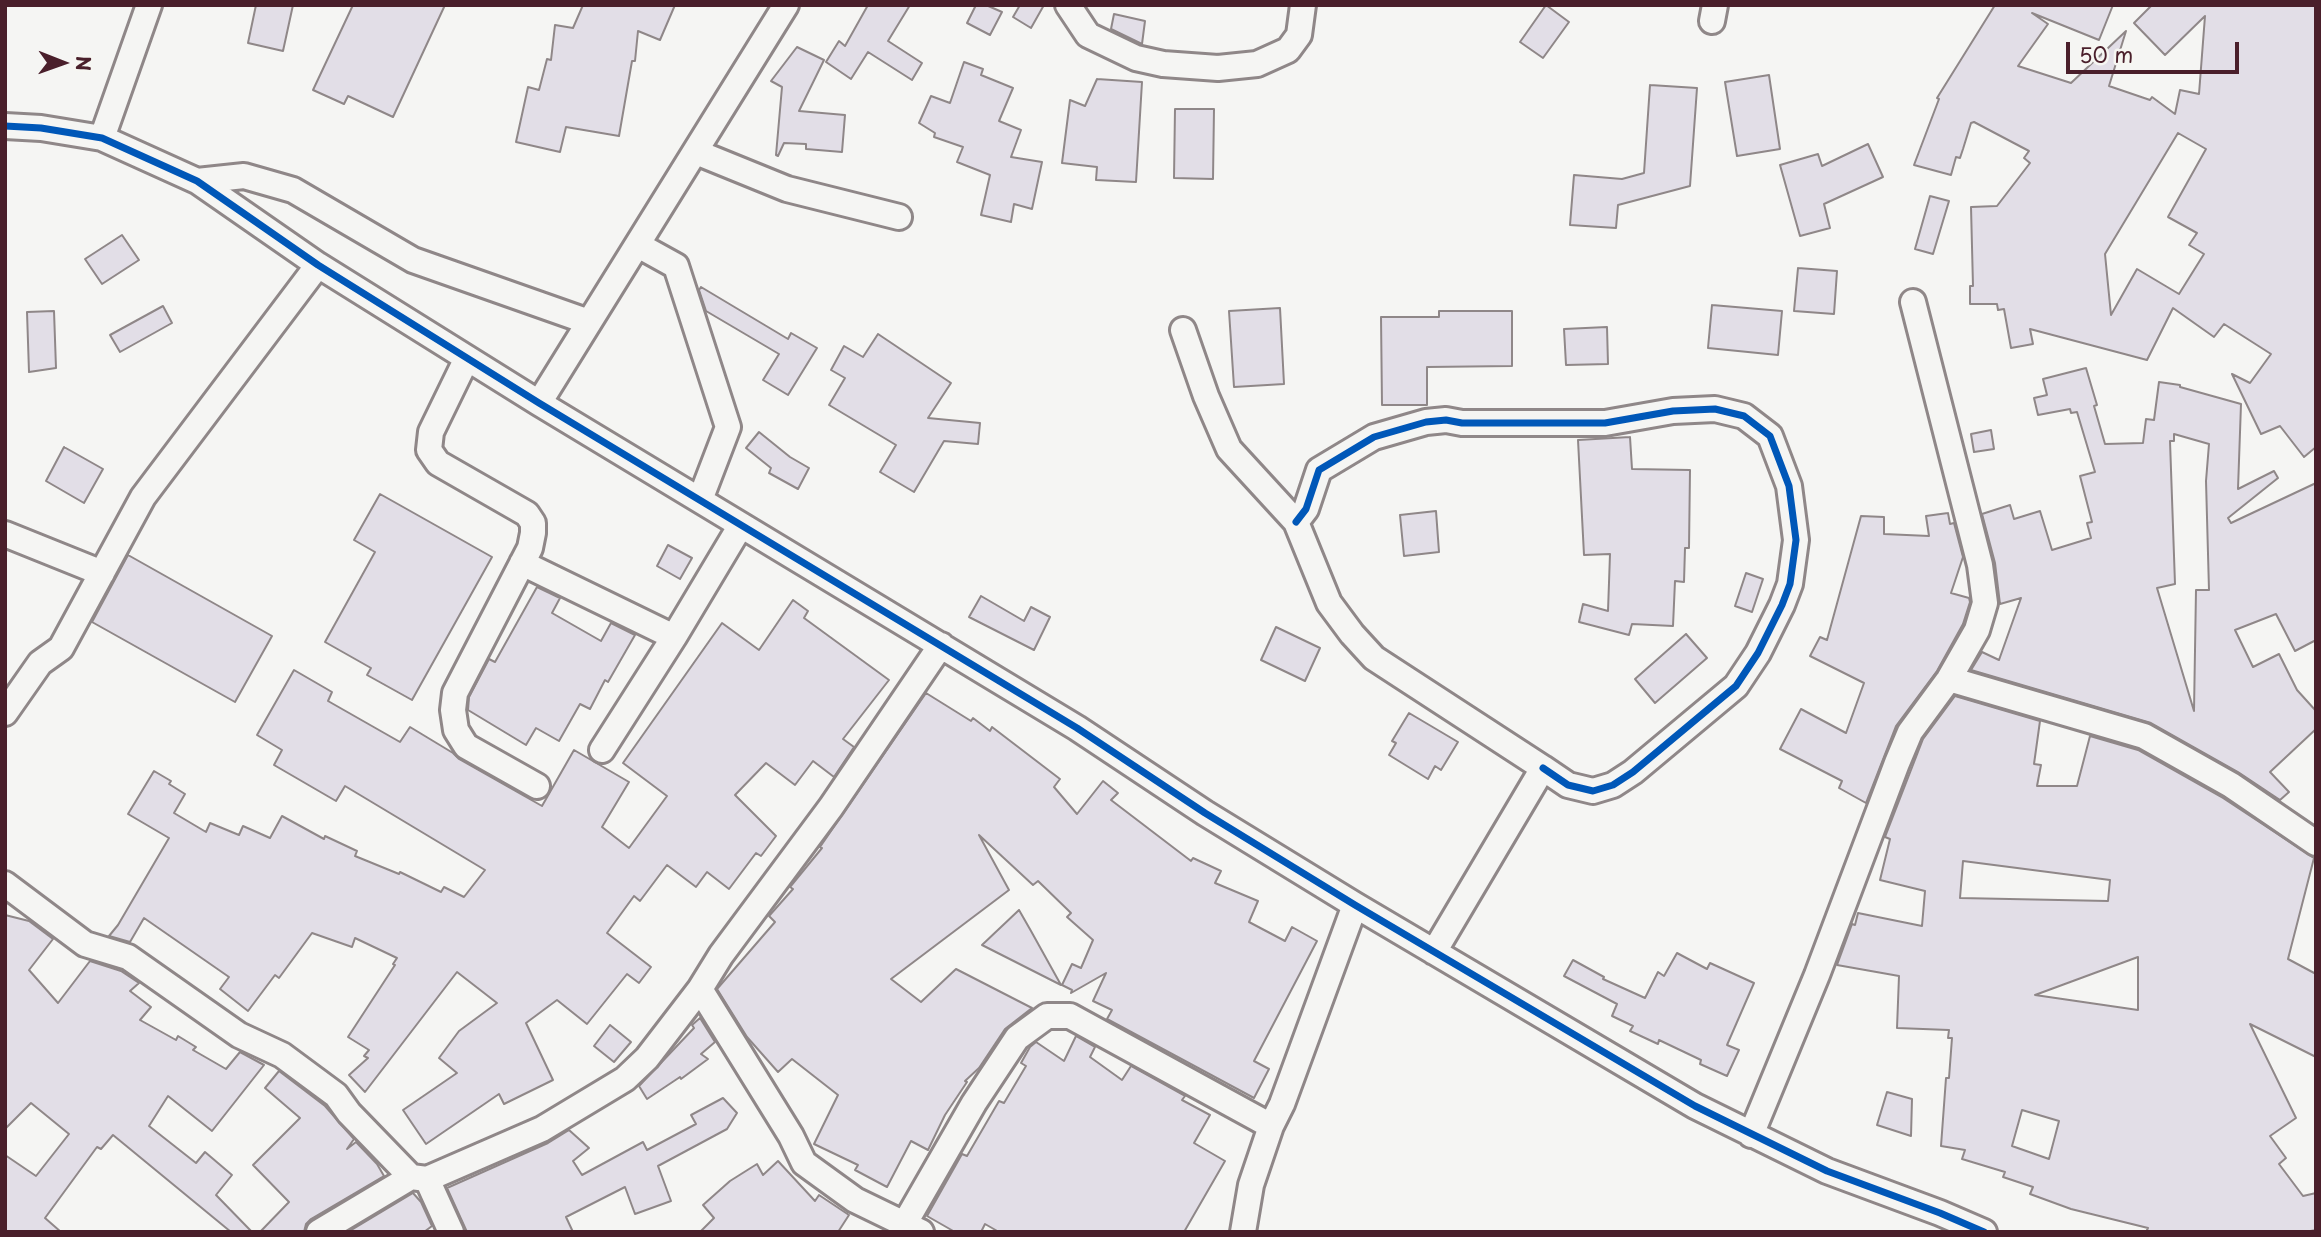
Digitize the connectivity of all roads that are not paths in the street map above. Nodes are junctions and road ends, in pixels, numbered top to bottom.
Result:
1 (149, 5) edge
2 (786, 5) edge
3 (1068, 5) edge
4 (1303, 5) edge
5 (5, 126) edge
6 (102, 138) junction
7 (696, 152) junction
8 (197, 181) junction
9 (899, 217) dead end
10 (638, 245) junction
11 (318, 265) junction
12 (1913, 302) dead end
13 (589, 322) junction
14 (1183, 330) dead end
15 (467, 358) junction
16 (539, 403) junction
17 (700, 500) junction
18 (1296, 522) junction
19 (741, 525) junction
20 (5, 534) edge
21 (522, 563) junction
22 (102, 573) junction
23 (674, 637) junction
24 (942, 646) junction
25 (1949, 679) junction
26 (5, 713) edge
27 (602, 750) dead end
28 (1543, 768) junction
29 (537, 786) dead end
30 (2316, 843) edge
31 (5, 884) edge
32 (1355, 905) junction
33 (1434, 952) junction
34 (701, 989) junction
35 (1271, 1126) junction
36 (1751, 1135) junction
37 (419, 1178) junction
38 (913, 1227) edge
39 (319, 1232) edge
40 (451, 1232) edge
41 (1243, 1232) edge
42 (1984, 1232) edge

1 - 6 street
2 - 7 street
3 - 4 street
5 - 6 street
6 - 8 street
7 - 9 street
7 - 10 street
8 - 11 street
8 - 13 street
10 - 13 street
10 - 17 street
11 - 15 street
11 - 22 street
12 - 25 street
13 - 16 street
14 - 18 street
15 - 16 street
15 - 21 street
16 - 17 street
17 - 19 street
18 - 28 street
18 - 28 street
19 - 23 street
19 - 24 street
20 - 22 street
21 - 23 street
21 - 29 street
22 - 26 street
23 - 27 street
24 - 32 street
24 - 34 street
25 - 30 street
25 - 36 street
28 - 33 street
31 - 37 street
32 - 33 street
32 - 35 street
33 - 36 street
34 - 37 street
34 - 38 street
35 - 38 street
35 - 41 street
36 - 42 street
37 - 39 street
37 - 40 street

